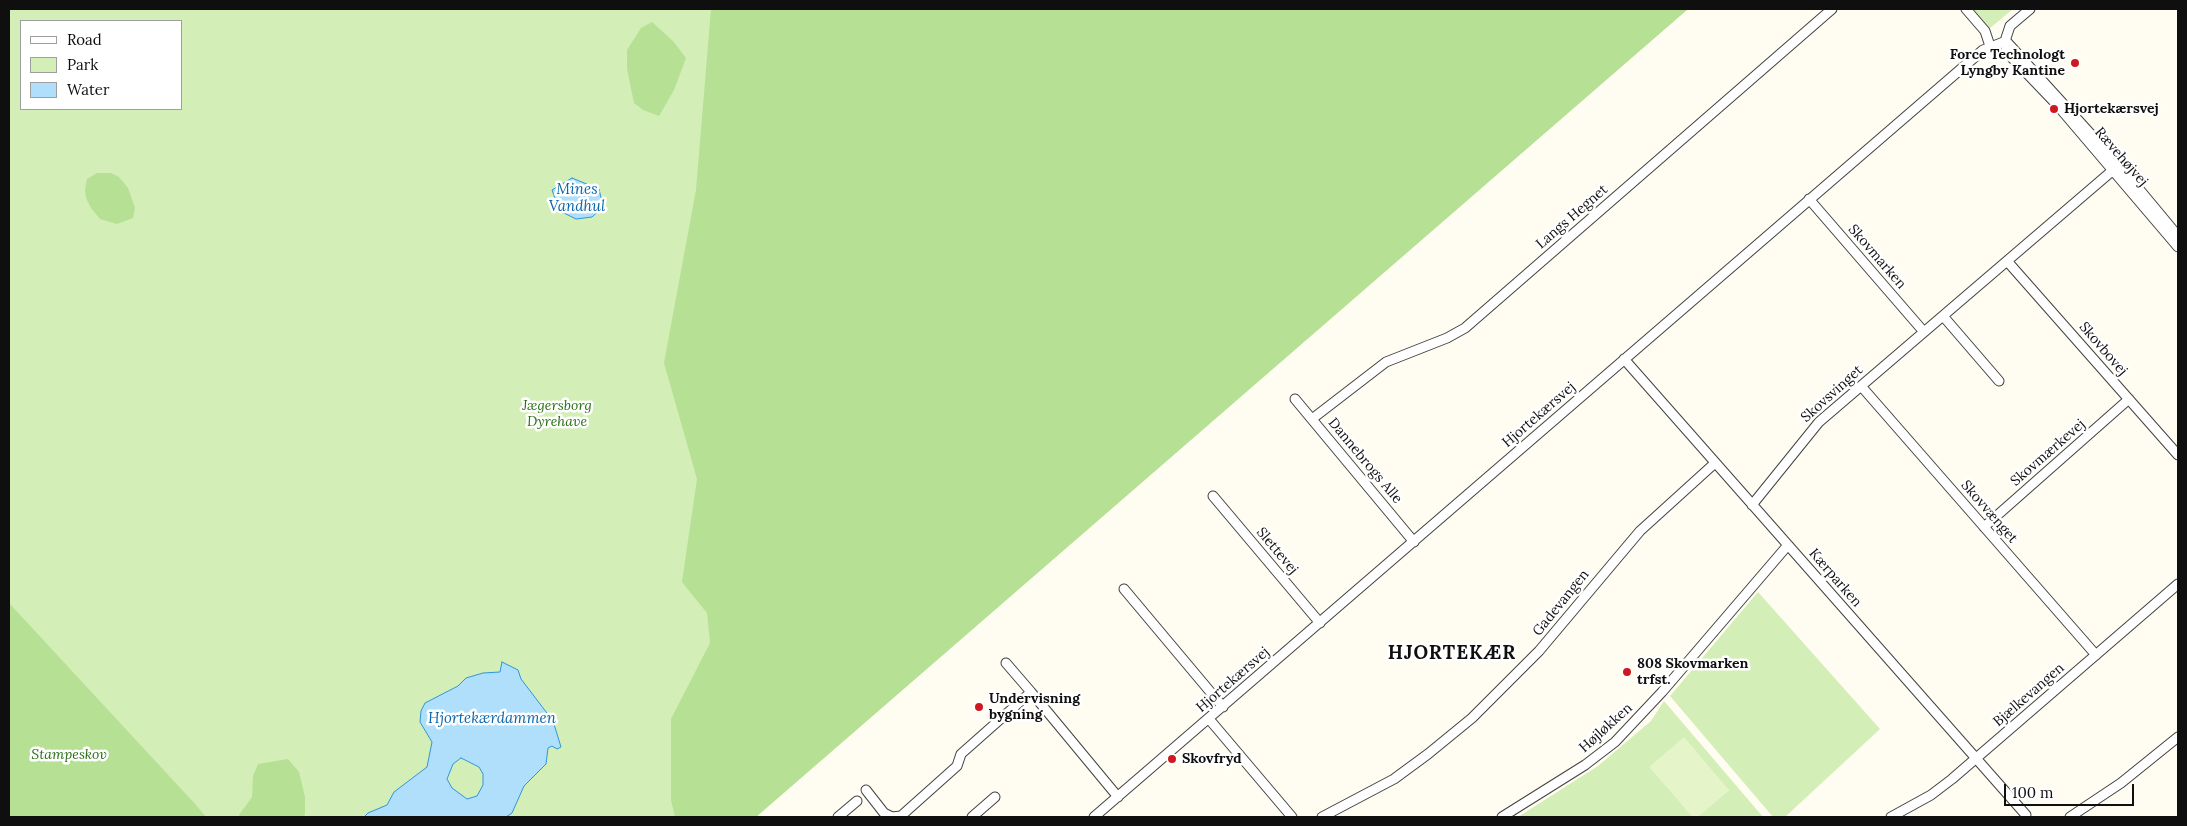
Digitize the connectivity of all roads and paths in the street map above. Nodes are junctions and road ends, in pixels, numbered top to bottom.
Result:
1 (1832, 9) edge
2 (1966, 9) edge
3 (2030, 9) edge
4 (2006, 39) junction
5 (1990, 46) junction
6 (2116, 167) junction
7 (1809, 199) junction
8 (2178, 236) edge
9 (2178, 246) edge
10 (2008, 261) junction
11 (1943, 316) junction
12 (1924, 332) junction
13 (1624, 359) junction
14 (2000, 381) dead end
15 (1862, 386) junction
16 (1295, 399) dead end
17 (2129, 399) junction
18 (1312, 419) junction
19 (2178, 456) edge
20 (1716, 463) junction
21 (1213, 496) dead end
22 (1752, 505) junction
23 (1984, 527) junction
24 (1414, 542) junction
25 (1788, 545) junction
26 (2178, 584) edge
27 (1124, 589) dead end
28 (1320, 623) junction
29 (2096, 655) junction
30 (1006, 663) dead end
31 (1031, 692) junction
32 (1223, 707) junction
33 (1209, 719) junction
34 (2178, 737) edge
35 (1977, 759) junction
36 (866, 790) dead end
37 (995, 797) dead end
38 (1118, 797) junction
39 (857, 801) dead end
40 (2026, 815) dead end
41 (838, 817) edge
42 (972, 817) edge
43 (1094, 817) edge
44 (1292, 817) edge
45 (1322, 817) edge
46 (1502, 817) edge
47 (1891, 817) edge
48 (2070, 817) edge

1 - 18 street, Langs Hegnet
2 - 5 street
3 - 4 street
4 - 5 street, Hjortekærsvej
4 - 6 street, Rævehøjvej
5 - 7 street, Hjortekærsvej
6 - 8 street, Rævehøjvej
6 - 9 street, Rævehøjvej
6 - 10 street, Skovsvinget
7 - 12 street, Skovmarken
7 - 13 street, Hjortekærsvej
10 - 11 street, Skovsvinget
10 - 17 street, Skovbovej
11 - 12 street, Skovsvinget
11 - 14 street
12 - 15 street, Skovsvinget
13 - 20 street, Kærparken
13 - 24 street, Hjortekærsvej
15 - 22 street, Skovsvinget
15 - 23 street, Skovvænget
16 - 18 street, Dannebrogs Alle
17 - 19 street, Skovbovej
17 - 23 street, Skovmærkevej
18 - 24 street, Dannebrogs Alle
20 - 22 street, Kærparken
20 - 45 street, Gadevangen
21 - 28 street, Slettevej
22 - 25 street, Kærparken
23 - 29 street, Skovvænget
24 - 28 street, Hjortekærsvej
25 - 35 street, Kærparken
25 - 46 street, Højløkken
26 - 29 street, Bjælkevangen
27 - 32 street
28 - 32 street, Hjortekærsvej
29 - 35 street, Bjælkevangen
30 - 31 street
31 - 36 street
31 - 38 street
32 - 33 street, Hjortekærsvej
33 - 38 street, Hjortekærsvej
33 - 44 street
34 - 48 street
35 - 40 street, Kærparken
35 - 47 street, Bjælkevangen
37 - 42 street
38 - 43 street, Hjortekærsvej
39 - 41 street

